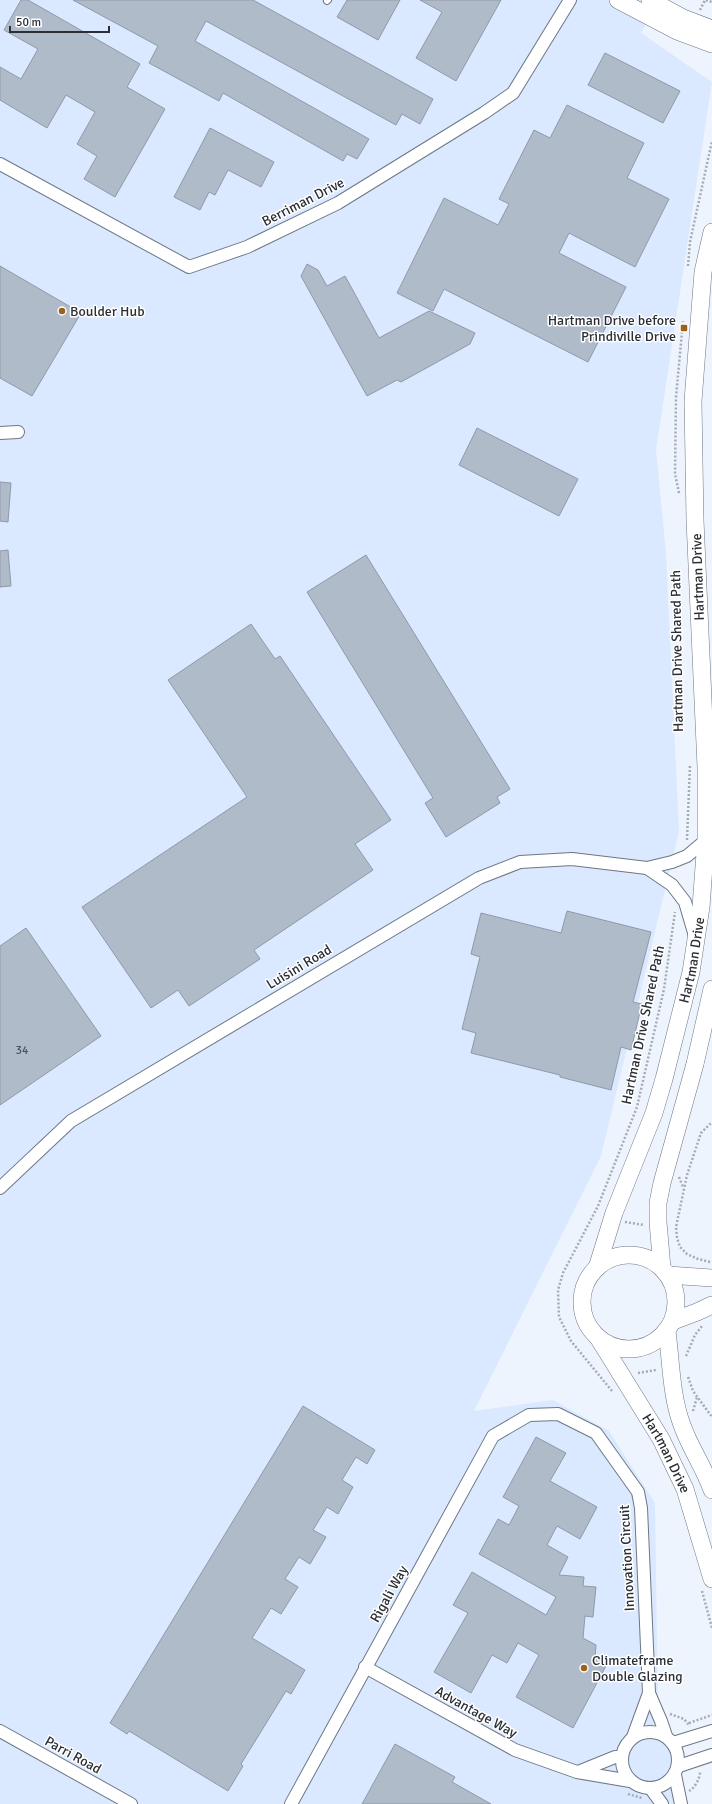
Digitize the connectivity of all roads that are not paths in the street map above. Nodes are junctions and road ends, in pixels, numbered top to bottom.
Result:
1 (570, 0) edge
2 (618, 0) edge
3 (650, 0) edge
4 (683, 18) junction
5 (712, 22) edge
6 (712, 29) edge
7 (712, 44) edge
8 (0, 164) edge
9 (712, 232) edge
10 (18, 432) dead end
11 (0, 433) edge
12 (706, 840) junction
13 (647, 868) junction
14 (696, 939) junction
15 (712, 989) edge
16 (0, 1188) edge
17 (597, 1268) junction
18 (665, 1272) junction
19 (712, 1278) edge
20 (712, 1305) edge
21 (670, 1326) junction
22 (598, 1338) junction
23 (529, 1415) joint
24 (712, 1490) edge
25 (706, 1582) edge
26 (365, 1667) junction
27 (649, 1693) junction
28 (0, 1731) edge
29 (712, 1731) edge
30 (633, 1737) junction
31 (669, 1740) junction
32 (712, 1755) edge
33 (622, 1757) junction
34 (677, 1771) junction
35 (577, 1772) junction
36 (630, 1781) junction
37 (651, 1789) junction
38 (131, 1804) edge
39 (291, 1804) edge
40 (662, 1804) edge
41 (681, 1804) edge

1 - 8 street, Berriman Drive
2 - 7 main road
3 - 4 main road
4 - 5 main road
4 - 6 main road
9 - 12 main road, Hartman Drive
10 - 11 street
12 - 13 street, Luisini Road
12 - 14 main road, Hartman Drive
13 - 14 street, Luisini Road
13 - 16 street, Luisini Road
14 - 17 main road, Hartman Drive
15 - 18 main road, Hartman Drive
17 - 18 main road
17 - 22 main road
18 - 19 main road
18 - 21 main road
20 - 21 main road
21 - 22 main road
21 - 24 main road, Hartman Drive
22 - 25 main road, Hartman Drive
23 - 26 street, Rigali Way
23 - 27 street, Innovation Circuit
26 - 35 street, Advantage Way
26 - 39 street, Rigali Way
27 - 30 street, Innovation Circuit
27 - 31 street, Innovation Circuit
28 - 38 street, Parri Road
29 - 31 street
30 - 31 street
30 - 33 street
31 - 34 street
32 - 34 street
33 - 35 street
33 - 36 street
34 - 37 street
34 - 41 street
35 - 36 street, Advantage Way
36 - 37 street
37 - 40 street

